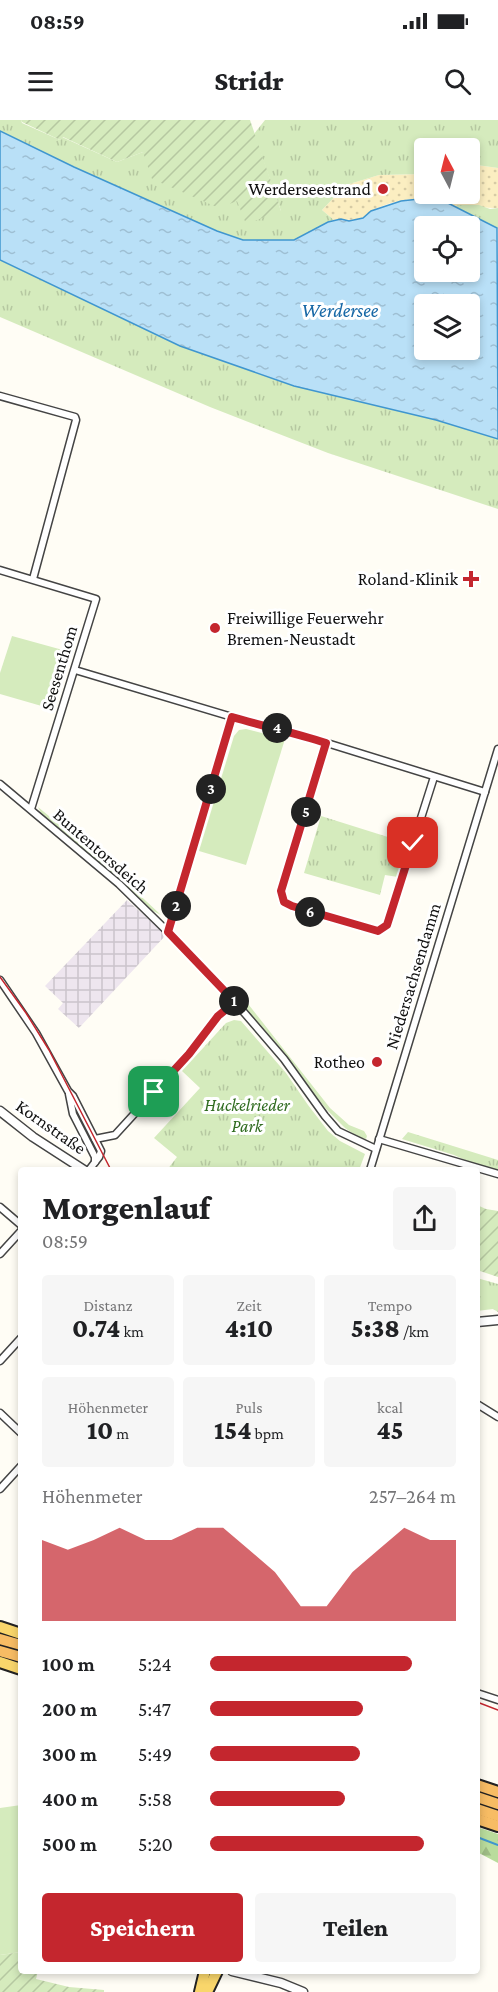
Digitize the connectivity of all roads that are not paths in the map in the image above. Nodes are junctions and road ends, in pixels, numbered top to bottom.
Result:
1 (0, 396) edge
2 (0, 570) edge
3 (33, 579) junction
4 (75, 670) junction
5 (232, 717) junction
6 (326, 743) junction
7 (498, 748) edge
8 (434, 777) junction
9 (0, 784) edge
10 (485, 792) junction
11 (31, 809) junction
12 (168, 932) junction
13 (0, 980) edge
14 (235, 1002) junction
15 (68, 1091) junction
16 (0, 1111) edge
17 (379, 1138) junction
18 (95, 1139) junction
19 (376, 1149) junction
20 (95, 1162) junction
21 (76, 1167) edge
22 (91, 1167) edge
23 (371, 1167) edge
24 (475, 1167) edge
25 (480, 1169) edge
26 (498, 1174) edge
27 (0, 1206) edge
28 (18, 1222) edge
29 (18, 1234) edge
30 (0, 1254) edge
31 (498, 1320) edge
32 (480, 1322) edge
33 (18, 1341) edge
34 (0, 1361) edge
35 (480, 1406) edge
36 (0, 1413) edge
37 (498, 1417) edge
38 (18, 1430) edge
39 (18, 1469) edge
40 (0, 1489) edge
41 (0, 1627) edge
42 (18, 1633) edge
43 (0, 1639) edge
44 (18, 1644) edge
45 (0, 1651) edge
46 (18, 1656) edge
47 (0, 1662) edge
48 (18, 1668) edge
49 (480, 1694) edge
50 (498, 1700) edge
51 (480, 1786) edge
52 (498, 1792) edge
53 (480, 1798) edge
54 (498, 1804) edge
55 (480, 1810) edge
56 (498, 1816) edge
57 (480, 1820) edge
58 (498, 1828) edge
59 (204, 1974) edge
60 (216, 1974) edge
61 (245, 1974) edge
62 (257, 1974) edge
63 (266, 1979) junction
64 (200, 1992) edge
65 (207, 1992) edge
66 (303, 1992) edge

1 - 3 street
2 - 3 street
3 - 4 street, Seesenthom
4 - 5 street
4 - 11 street, Seesenthom
5 - 6 street
5 - 12 street
6 - 8 street
6 - 8 street
7 - 10 street, Niedersachsendamm
8 - 10 street
9 - 11 street, Buntentorsdeich
10 - 17 street, Niedersachsendamm
11 - 12 street, Buntentorsdeich
12 - 14 street, Buntentorsdeich
13 - 15 street
14 - 18 street
14 - 19 street, Buntentorsdeich
15 - 18 street
15 - 20 street
16 - 21 street, Kornstraße
17 - 19 street, Niedersachsendamm
17 - 24 street
18 - 20 street
19 - 23 street, Niedersachsendamm
20 - 22 street
25 - 26 street
27 - 28 street
29 - 30 street
31 - 32 street
33 - 34 street
35 - 37 street
36 - 38 street
39 - 40 street
41 - 42 main road
43 - 44 highway
45 - 46 highway
47 - 48 main road
49 - 50 street
51 - 52 highway
53 - 54 highway
55 - 56 highway
57 - 58 highway
59 - 64 main road
60 - 65 main road
61 - 63 street
62 - 63 street
63 - 66 street

